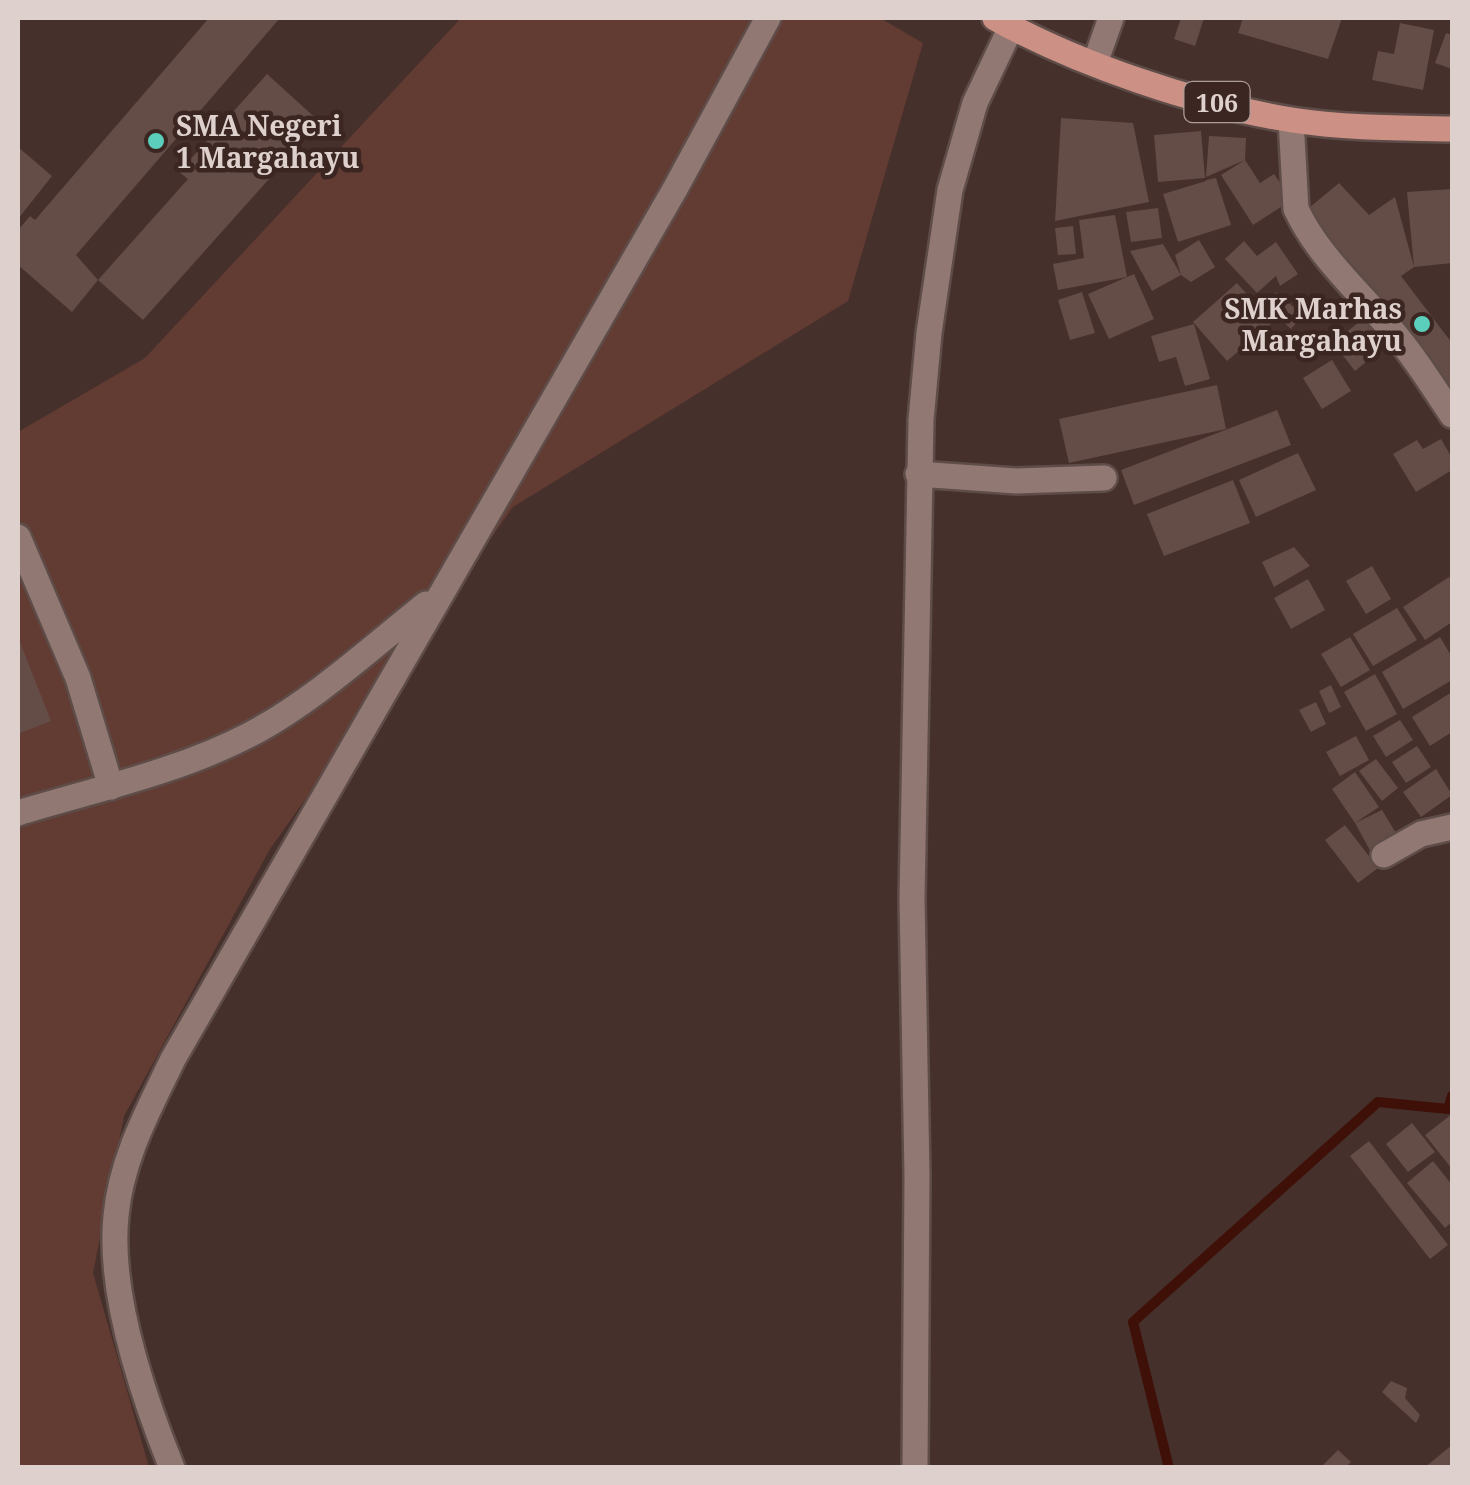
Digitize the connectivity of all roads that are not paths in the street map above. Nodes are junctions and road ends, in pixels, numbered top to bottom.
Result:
1 (768, 18) edge
2 (1111, 18) edge
3 (1003, 22) edge
4 (1095, 63) junction
5 (1291, 120) junction
6 (1452, 129) edge
7 (1452, 415) edge
8 (918, 474) junction
9 (1104, 478) dead end
10 (18, 537) edge
11 (439, 594) junction
12 (110, 787) junction
13 (18, 813) edge
14 (1452, 827) edge
15 (1384, 855) dead end
16 (172, 1468) edge
17 (915, 1468) edge

1 - 11 street
2 - 4 street
3 - 4 main road, 106
3 - 8 street
4 - 5 main road, 106
5 - 6 main road, 106
5 - 7 street
8 - 9 street
8 - 17 street
10 - 12 street
11 - 12 street
11 - 16 street
12 - 13 street
14 - 15 street

